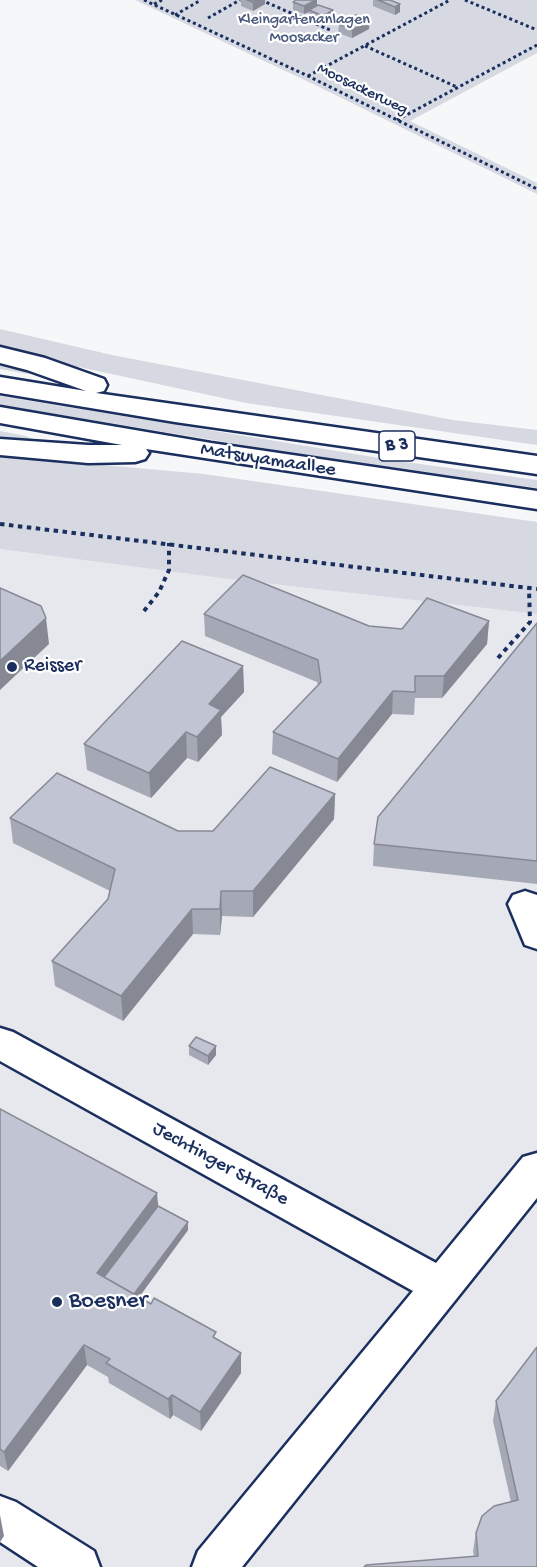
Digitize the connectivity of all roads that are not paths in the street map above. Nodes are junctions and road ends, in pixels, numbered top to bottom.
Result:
1 (0, 355) edge
2 (0, 385) edge
3 (175, 414) junction
4 (0, 415) edge
5 (0, 447) edge
6 (211, 452) junction
7 (537, 465) edge
8 (537, 500) edge
9 (0, 1043) edge
10 (537, 1169) edge
11 (440, 1286) junction
12 (0, 1517) edge
13 (78, 1567) edge
14 (214, 1567) edge

1 - 3 main road
2 - 3 main road, Matsuyamaallee / B 3
3 - 7 main road, Matsuyamaallee / B 3
4 - 6 main road, Matsuyamaallee / B 3
5 - 6 main road
6 - 8 main road, Matsuyamaallee / B 3
9 - 11 main road, Jechtinger Straße
10 - 11 main road
11 - 14 main road
12 - 13 main road

